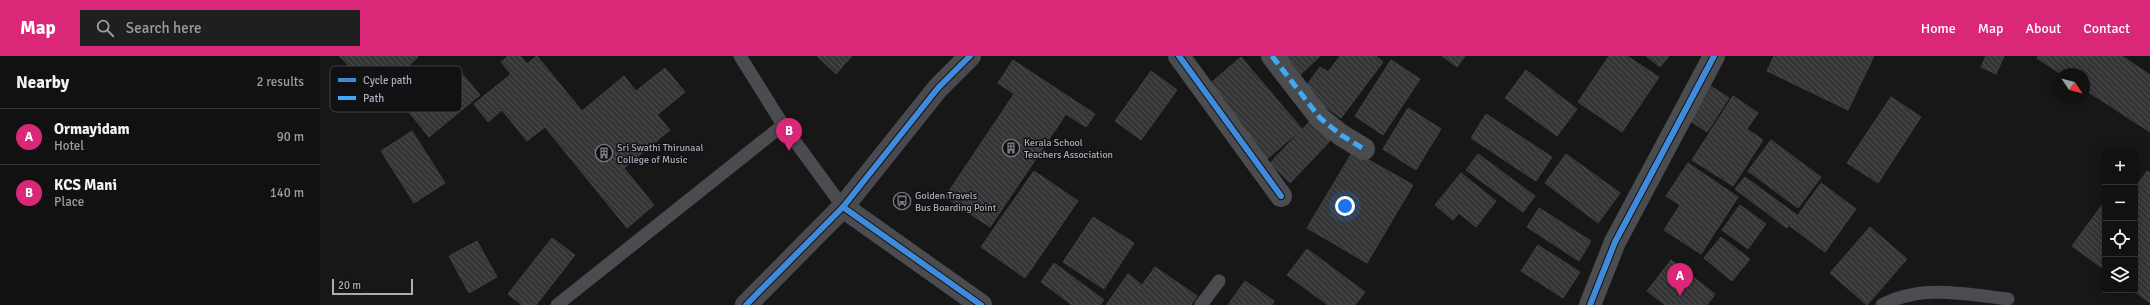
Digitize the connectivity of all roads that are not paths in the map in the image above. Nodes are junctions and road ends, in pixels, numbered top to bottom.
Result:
1 (740, 56) edge
2 (970, 56) edge
3 (1179, 56) edge
4 (1272, 56) edge
5 (1714, 56) edge
6 (783, 125) junction
7 (1364, 149) dead end
8 (1280, 196) dead end
9 (843, 207) junction
10 (1219, 281) dead end
11 (2008, 299) dead end
12 (557, 305) edge
13 (746, 305) edge
14 (981, 305) edge
15 (1201, 305) edge
16 (1590, 305) edge
17 (1882, 305) edge

1 - 6 lane
2 - 9 street
3 - 8 street
4 - 7 street
5 - 16 street
6 - 9 lane
6 - 12 lane
9 - 13 street
9 - 14 street
10 - 15 lane
11 - 17 lane

